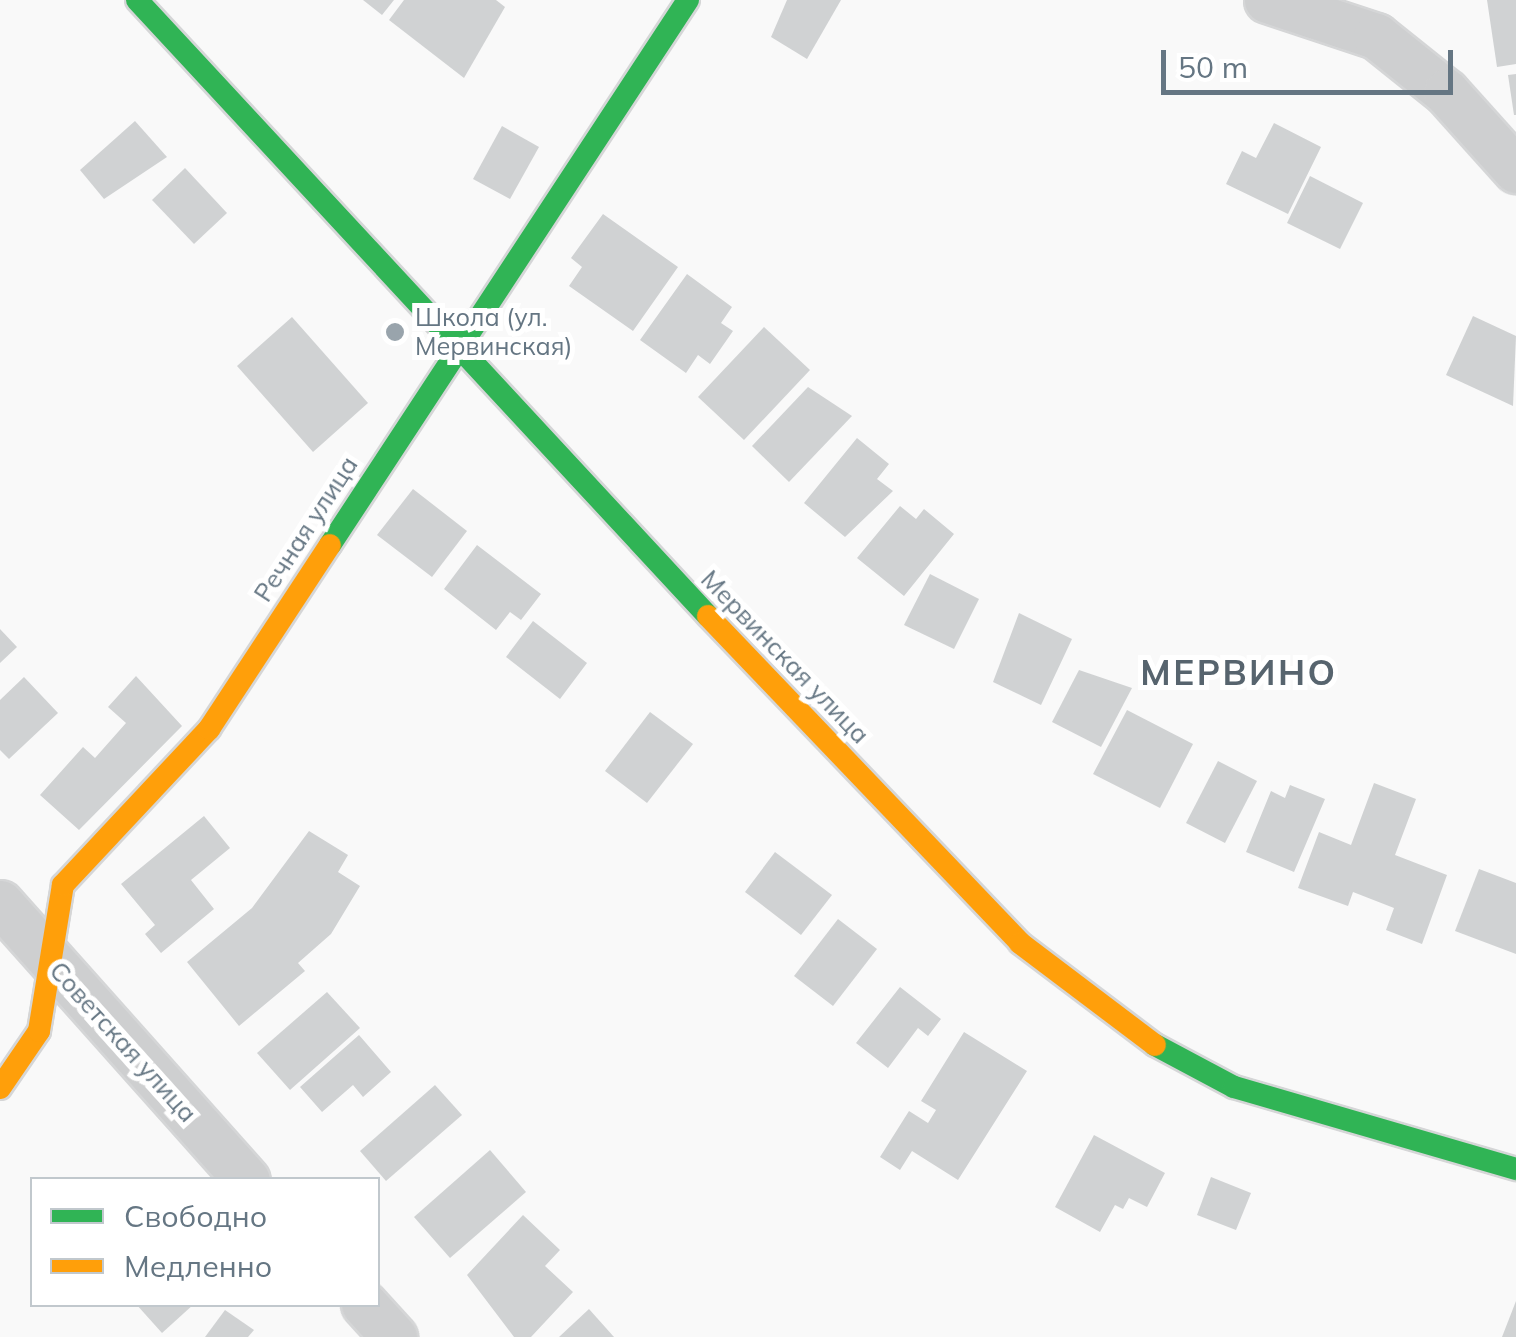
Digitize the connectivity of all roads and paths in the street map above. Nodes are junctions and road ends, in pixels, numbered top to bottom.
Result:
1 (137, 0) edge
2 (688, 0) edge
3 (1267, 0) edge
4 (1516, 170) edge
5 (454, 350) junction
6 (0, 903) edge
7 (46, 954) junction
8 (0, 1088) edge
9 (1516, 1169) edge
10 (244, 1177) edge
11 (367, 1307) edge
12 (394, 1337) edge

1 - 5 street, Мервинская улица
2 - 5 street, Речная улица
3 - 4 street
5 - 7 street, Речная улица
5 - 9 street, Мервинская улица
6 - 7 street, Советская улица
7 - 8 street, Речная улица
7 - 10 street, Советская улица
11 - 12 street

